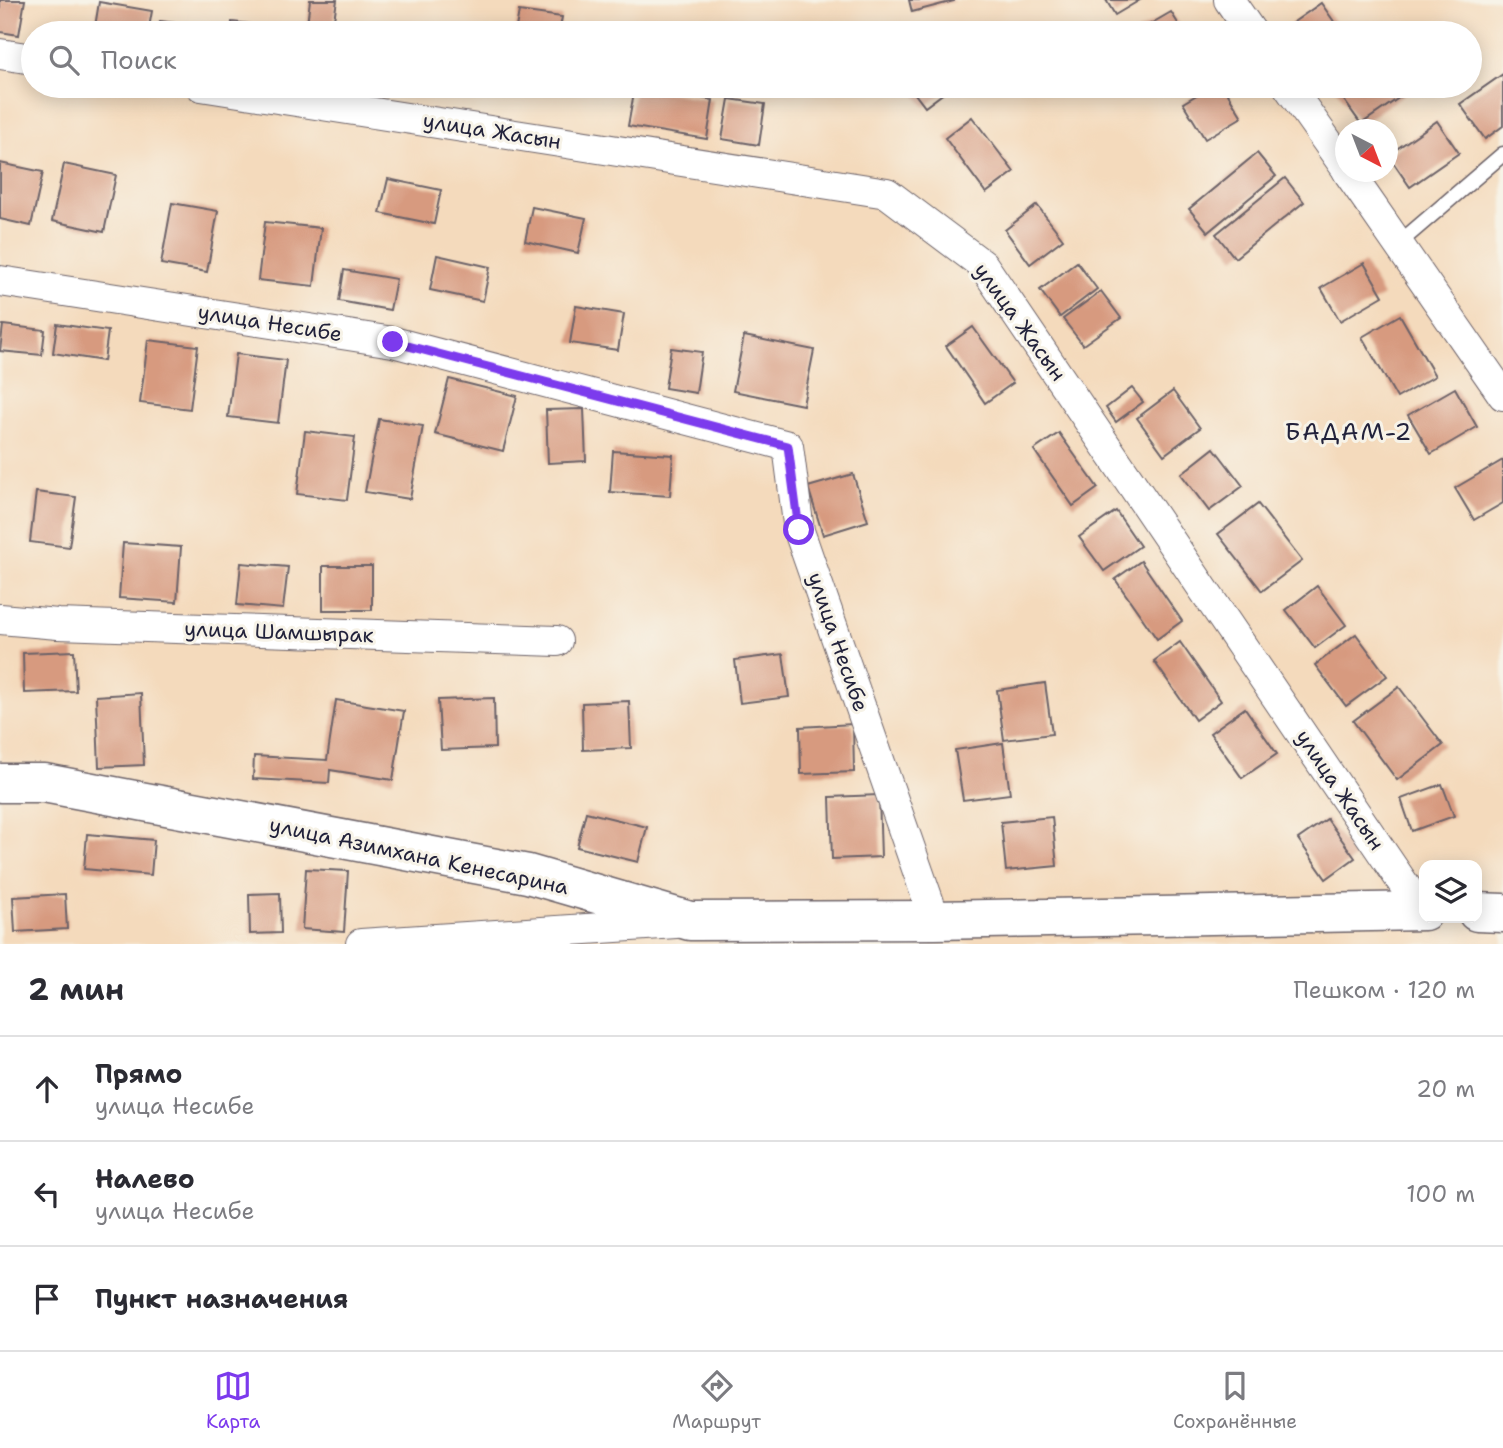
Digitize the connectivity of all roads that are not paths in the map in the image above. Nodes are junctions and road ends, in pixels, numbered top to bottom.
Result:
1 (1229, 0) edge
2 (1244, 21) edge
3 (0, 54) edge
4 (21, 58) edge
5 (278, 98) edge
6 (1296, 98) edge
7 (1335, 153) edge
8 (1503, 154) edge
9 (1355, 182) edge
10 (1398, 244) junction
11 (0, 281) edge
12 (1503, 395) edge
13 (0, 619) edge
14 (557, 640) dead end
15 (0, 783) edge
16 (1419, 905) edge
17 (1419, 911) edge
18 (1482, 912) edge
19 (1503, 913) edge
20 (935, 920) junction
21 (690, 921) junction
22 (361, 944) edge

1 - 2 street
3 - 4 street
5 - 16 street, улица Жасын
6 - 7 street
8 - 10 lane
9 - 10 street
10 - 12 street
11 - 20 street, улица Несибе
13 - 14 street, улица Шамшырак
15 - 21 street, улица Азимхана Кенесарина
17 - 20 street, улица Азимхана Кенесарина
18 - 19 street
20 - 21 street, улица Азимхана Кенесарина
21 - 22 street

